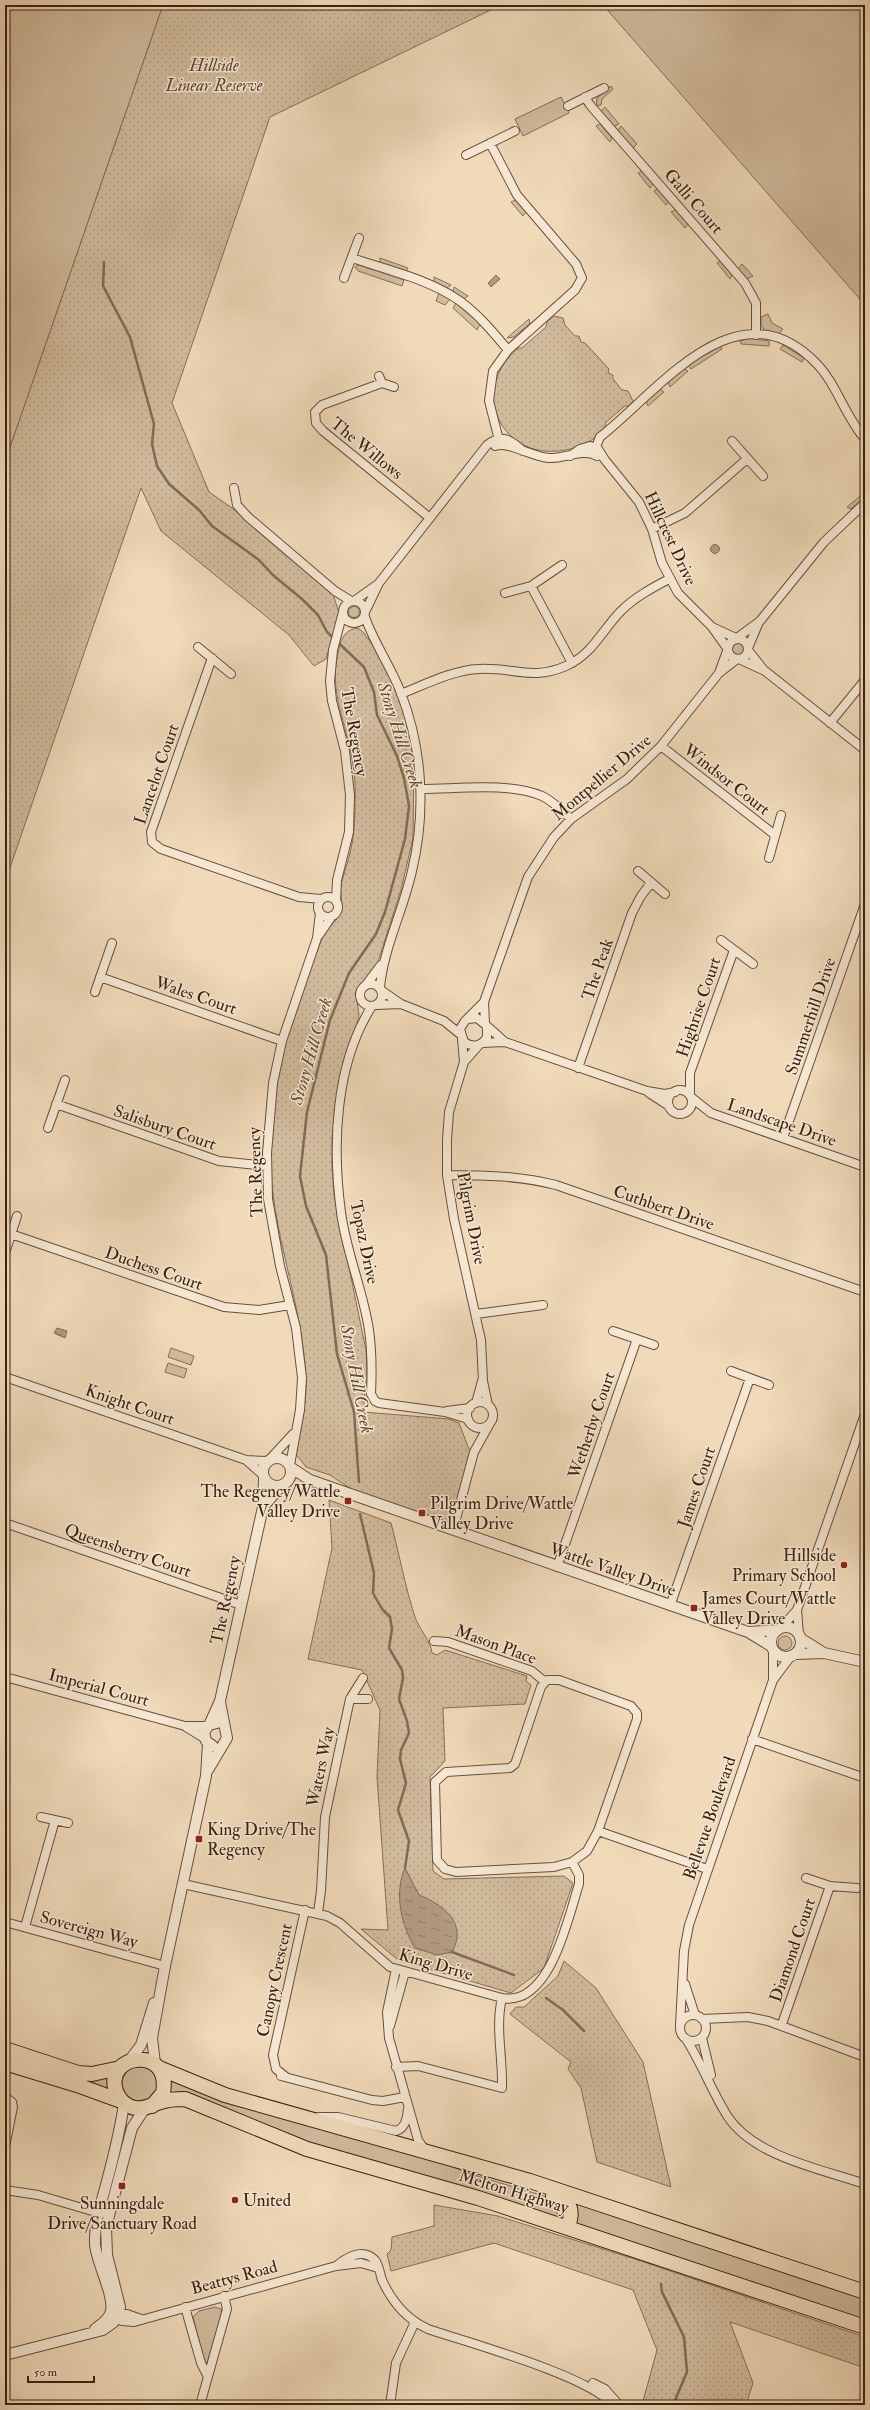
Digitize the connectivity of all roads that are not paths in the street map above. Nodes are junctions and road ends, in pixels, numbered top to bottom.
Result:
1 (604, 88) dead end
2 (585, 97) junction
3 (568, 106) dead end
4 (514, 131) dead end
5 (490, 143) junction
6 (466, 155) dead end
7 (359, 238) dead end
8 (352, 258) junction
9 (344, 278) dead end
10 (756, 335) junction
11 (508, 350) junction
12 (394, 387) dead end
13 (865, 439) edge
14 (500, 440) junction
15 (732, 441) dead end
16 (595, 450) junction
17 (747, 459) junction
18 (763, 476) dead end
19 (234, 488) dead end
20 (865, 503) edge
21 (430, 518) junction
22 (652, 529) junction
23 (562, 565) dead end
24 (670, 579) junction
25 (379, 583) junction
26 (531, 586) junction
27 (335, 591) junction
28 (505, 593) dead end
29 (353, 601) junction
30 (343, 611) junction
31 (365, 613) junction
32 (760, 621) junction
33 (354, 623) junction
34 (712, 627) junction
35 (338, 636) junction
36 (737, 638) junction
37 (375, 640) junction
38 (198, 647) dead end
39 (727, 649) junction
40 (748, 649) junction
41 (212, 658) junction
42 (738, 659) junction
43 (572, 663) junction
44 (765, 671) junction
45 (719, 673) junction
46 (231, 674) dead end
47 (865, 680) edge
48 (401, 694) junction
49 (830, 723) junction
50 (661, 746) junction
51 (865, 750) edge
52 (421, 789) junction
53 (781, 815) dead end
54 (570, 819) junction
55 (775, 835) junction
56 (769, 858) dead end
57 (638, 871) dead end
58 (337, 880) junction
59 (651, 883) junction
60 (665, 894) dead end
61 (299, 897) junction
62 (323, 898) junction
63 (336, 901) junction
64 (865, 904) edge
65 (319, 911) junction
66 (332, 916) junction
67 (317, 938) junction
68 (721, 940) dead end
69 (112, 944) dead end
70 (734, 950) junction
71 (382, 964) junction
72 (753, 964) dead end
73 (100, 977) junction
74 (366, 985) junction
75 (380, 989) junction
76 (95, 992) dead end
77 (362, 1000) junction
78 (484, 1002) junction
79 (401, 1004) junction
80 (374, 1005) junction
81 (467, 1020) junction
82 (362, 1021) junction
83 (444, 1021) junction
84 (486, 1024) junction
85 (461, 1036) junction
86 (282, 1041) junction
87 (505, 1042) junction
88 (481, 1044) junction
89 (464, 1062) junction
90 (578, 1068) junction
91 (690, 1074) junction
92 (65, 1080) dead end
93 (647, 1091) junction
94 (677, 1091) junction
95 (691, 1096) junction
96 (56, 1104) junction
97 (670, 1106) junction
98 (686, 1112) junction
99 (711, 1113) junction
100 (48, 1128) dead end
101 (783, 1138) junction
102 (267, 1166) junction
103 (865, 1167) edge
104 (447, 1175) junction
105 (18, 1216) dead end
106 (11, 1234) junction
107 (6, 1250) edge
108 (865, 1292) edge
109 (290, 1305) junction
110 (543, 1305) dead end
111 (476, 1314) junction
112 (613, 1331) dead end
113 (637, 1339) junction
114 (654, 1345) dead end
115 (732, 1371) dead end
116 (5, 1377) edge
117 (750, 1378) junction
118 (483, 1381) junction
119 (769, 1385) dead end
120 (488, 1405) junction
121 (473, 1406) junction
122 (444, 1412) junction
123 (865, 1414) edge
124 (471, 1422) junction
125 (489, 1425) junction
126 (294, 1433) junction
127 (474, 1452) junction
128 (246, 1460) junction
129 (269, 1460) junction
130 (290, 1466) junction
131 (264, 1477) junction
132 (310, 1480) junction
133 (283, 1484) junction
134 (263, 1507) junction
135 (5, 1523) edge
136 (453, 1530) junction
137 (557, 1567) junction
138 (241, 1605) junction
139 (670, 1606) junction
140 (797, 1610) junction
141 (779, 1629) junction
142 (748, 1632) junction
143 (799, 1636) junction
144 (434, 1640) dead end
145 (772, 1649) junction
146 (824, 1653) junction
147 (793, 1655) junction
148 (865, 1662) edge
149 (5, 1677) edge
150 (363, 1678) dead end
151 (773, 1680) junction
152 (545, 1682) junction
153 (350, 1699) junction
154 (368, 1699) dead end
155 (220, 1700) junction
156 (209, 1725) junction
157 (185, 1726) junction
158 (225, 1728) junction
159 (752, 1739) junction
160 (206, 1741) junction
161 (223, 1744) junction
162 (206, 1776) junction
163 (865, 1778) edge
164 (41, 1817) dead end
165 (55, 1820) junction
166 (68, 1824) dead end
167 (598, 1831) junction
168 (572, 1862) junction
169 (707, 1869) junction
170 (806, 1878) dead end
171 (183, 1884) junction
172 (830, 1886) junction
173 (858, 1888) dead end
174 (305, 1910) junction
175 (318, 1913) junction
176 (5, 1922) edge
177 (25, 1927) junction
178 (165, 1966) junction
179 (683, 1967) junction
180 (396, 1969) junction
181 (405, 1972) junction
182 (502, 1998) junction
183 (155, 2011) junction
184 (698, 2017) junction
185 (730, 2018) junction
186 (782, 2024) junction
187 (680, 2025) junction
188 (389, 2029) junction
189 (704, 2034) junction
190 (686, 2039) junction
191 (5, 2049) edge
192 (865, 2057) edge
193 (5, 2063) edge
194 (125, 2064) junction
195 (157, 2066) junction
196 (396, 2067) junction
197 (5, 2093) edge
198 (5, 2097) edge
199 (405, 2097) junction
200 (718, 2099) junction
201 (122, 2102) junction
202 (148, 2107) junction
203 (408, 2108) junction
204 (296, 2115) junction
205 (11, 2125) junction
206 (5, 2147) edge
207 (430, 2152) junction
208 (865, 2184) edge
209 (5, 2190) edge
210 (99, 2211) junction
211 (109, 2214) junction
212 (568, 2227) junction
213 (865, 2292) edge
214 (224, 2296) junction
215 (185, 2307) junction
216 (115, 2315) junction
217 (415, 2322) junction
218 (865, 2327) edge
219 (5, 2355) edge
220 (207, 2375) junction
221 (573, 2379) junction
222 (200, 2405) edge
223 (390, 2405) edge
224 (612, 2405) edge
225 (619, 2405) edge

1 - 2 street
2 - 3 street
2 - 10 street, Galli Court
4 - 5 street
5 - 6 street
5 - 11 street
7 - 8 street
8 - 9 street
8 - 11 street
10 - 13 street
10 - 16 street
11 - 14 street
12 - 21 street, The Willows
14 - 16 street
14 - 21 street
15 - 17 street
16 - 22 street, Hillcrest Drive
17 - 18 street
17 - 22 street
19 - 27 street
20 - 32 street
21 - 25 street
22 - 24 street, Hillcrest Drive
23 - 26 street
24 - 34 street, Hillcrest Drive
24 - 43 street
25 - 29 street
25 - 31 street
26 - 28 street
26 - 43 street
27 - 29 street
27 - 30 street
29 - 30 street
29 - 31 street
30 - 33 street
30 - 35 street, The Regency
31 - 33 street
31 - 37 street
32 - 36 street
32 - 40 street
33 - 35 street
33 - 37 street
34 - 36 street, Hillcrest Drive
34 - 39 street, Hillcrest Drive
35 - 58 street, The Regency
36 - 39 street
36 - 40 street
37 - 48 street
38 - 41 street
39 - 42 street
39 - 45 street, Montpellier Drive
40 - 42 street
40 - 44 street
41 - 46 street
41 - 61 street, Lancelot Court
42 - 44 street
42 - 45 street, Montpellier Drive
43 - 48 street
44 - 49 street
45 - 50 street, Montpellier Drive
47 - 49 street
48 - 52 street
49 - 51 street
50 - 54 street, Montpellier Drive
50 - 55 street, Windsor Court
52 - 54 street
52 - 71 street
53 - 55 street, Windsor Court
54 - 78 street, Montpellier Drive
55 - 56 street, Windsor Court
57 - 59 street
58 - 62 street, The Regency
58 - 63 street, The Regency
59 - 60 street
59 - 90 street, The Peak
61 - 62 street, Lancelot Court
61 - 65 street, Lancelot Court
62 - 63 street
62 - 65 street
63 - 66 street
64 - 101 street, Summerhill Drive
65 - 66 street
65 - 67 street, The Regency
66 - 67 street, The Regency
67 - 86 street, The Regency
68 - 70 street, Highrise Court
69 - 73 street
70 - 72 street, Highrise Court
70 - 91 street, Highrise Court
71 - 74 street
71 - 75 street
73 - 76 street
73 - 86 street, Wales Court
74 - 75 street
74 - 77 street
75 - 79 street
75 - 80 street
77 - 80 street
77 - 82 street, Topaz Drive
78 - 81 street, Montpellier Drive
78 - 84 street, Montpellier Drive
79 - 80 street
79 - 83 street
80 - 82 street, Topaz Drive
81 - 83 street
81 - 84 street
81 - 85 street
82 - 122 street, Topaz Drive
83 - 85 street
84 - 87 street
84 - 88 street
85 - 88 street
85 - 89 street, Pilgrim Drive
86 - 102 street, The Regency
87 - 88 street
87 - 90 street
88 - 89 street, Pilgrim Drive
89 - 104 street, Pilgrim Drive
90 - 93 street
91 - 94 street, Highrise Court
91 - 95 street, Highrise Court
92 - 96 street
93 - 94 street
93 - 97 street
94 - 95 street
94 - 97 street
95 - 98 street
95 - 99 street, Landscape Drive
96 - 100 street
96 - 102 street, Salisbury Court
97 - 98 street
98 - 99 street, Landscape Drive
99 - 101 street, Landscape Drive
101 - 103 street, Landscape Drive
102 - 109 street, The Regency
104 - 108 street, Cuthbert Drive
104 - 111 street, Pilgrim Drive
105 - 106 street
106 - 107 street
106 - 109 street, Duchess Court
109 - 126 street, The Regency
110 - 111 street
111 - 118 street, Pilgrim Drive
112 - 113 street
113 - 114 street
113 - 137 street, Wetherby Court
115 - 117 street
116 - 128 street, Knight Court
117 - 119 street
117 - 139 street, James Court
118 - 120 street, Pilgrim Drive
118 - 121 street, Pilgrim Drive
120 - 121 street
120 - 125 street
121 - 122 street, Topaz Drive
121 - 124 street
122 - 124 street, Topaz Drive
123 - 140 street
124 - 125 street
124 - 127 street
125 - 127 street
126 - 129 street, The Regency
126 - 130 street, The Regency
127 - 136 street
128 - 129 street, Knight Court
128 - 131 street, Knight Court
129 - 130 street
129 - 131 street
130 - 132 street, Wattle Valley Drive
130 - 133 street
131 - 133 street
131 - 134 street, The Regency
132 - 133 street, Wattle Valley Drive
132 - 136 street, Wattle Valley Drive
133 - 134 street, The Regency
134 - 138 street, The Regency
135 - 138 street, Queensberry Court
136 - 137 street, Wattle Valley Drive
137 - 139 street, Wattle Valley Drive
138 - 155 street, The Regency
139 - 142 street, Wattle Valley Drive
140 - 141 street
140 - 143 street
141 - 142 street, Wattle Valley Drive
141 - 143 street
141 - 145 street
142 - 145 street, Wattle Valley Drive
143 - 146 street
143 - 147 street
144 - 152 street, Mason Place
145 - 147 street
145 - 151 street, Bellevue Boulevard
146 - 147 street
146 - 148 street
147 - 151 street, Bellevue Boulevard
149 - 157 street, Imperial Court
150 - 153 street, Waters Way
151 - 159 street, Bellevue Boulevard
152 - 167 street
152 - 168 street
153 - 154 street
153 - 175 street, Waters Way
155 - 156 street, The Regency
155 - 158 street, The Regency
156 - 157 street, Imperial Court
156 - 158 street
156 - 160 street
157 - 160 street, Imperial Court
158 - 161 street
159 - 163 street
159 - 169 street, Bellevue Boulevard
160 - 161 street
160 - 162 street
161 - 162 street
162 - 171 street
164 - 165 street
165 - 166 street
165 - 177 street
167 - 168 street
167 - 169 street
168 - 182 street, King Drive
169 - 179 street, Bellevue Boulevard
170 - 172 street, Diamond Court
171 - 174 street, King Drive
171 - 178 street
172 - 173 street, Diamond Court
172 - 186 street, Diamond Court
174 - 175 street, King Drive
174 - 199 street, Canopy Crescent
175 - 180 street, King Drive
176 - 177 street, Sovereign Way
177 - 178 street, Sovereign Way
178 - 183 street
179 - 184 street, Bellevue Boulevard
179 - 187 street, Bellevue Boulevard
180 - 181 street, King Drive
180 - 188 street
181 - 182 street, King Drive
181 - 188 street
182 - 196 street
183 - 194 street
183 - 195 street
184 - 185 street
184 - 187 street
184 - 189 street
185 - 186 street
185 - 189 street
186 - 192 street
187 - 190 street
188 - 196 street
189 - 190 street
189 - 200 street
190 - 200 street
191 - 194 highway, Melton Highway
193 - 201 highway
194 - 195 highway, Melton Highway
194 - 201 highway
195 - 202 highway
195 - 204 highway, Melton Highway
196 - 199 street
197 - 205 street
198 - 205 street
199 - 203 street
200 - 208 street
201 - 202 highway
201 - 210 street
202 - 211 street
202 - 212 highway, Melton Highway
203 - 204 street
203 - 207 street
204 - 207 highway, Melton Highway
205 - 206 street
207 - 212 highway
207 - 213 highway, Melton Highway
209 - 210 street
210 - 211 street
210 - 216 street
211 - 216 street
212 - 218 highway, Melton Highway
214 - 215 street, Beattys Road
214 - 217 street, Beattys Road
214 - 220 street
215 - 216 street, Beattys Road
215 - 220 street
216 - 219 street
217 - 221 street
217 - 223 street
220 - 222 street
221 - 224 street
221 - 225 street

